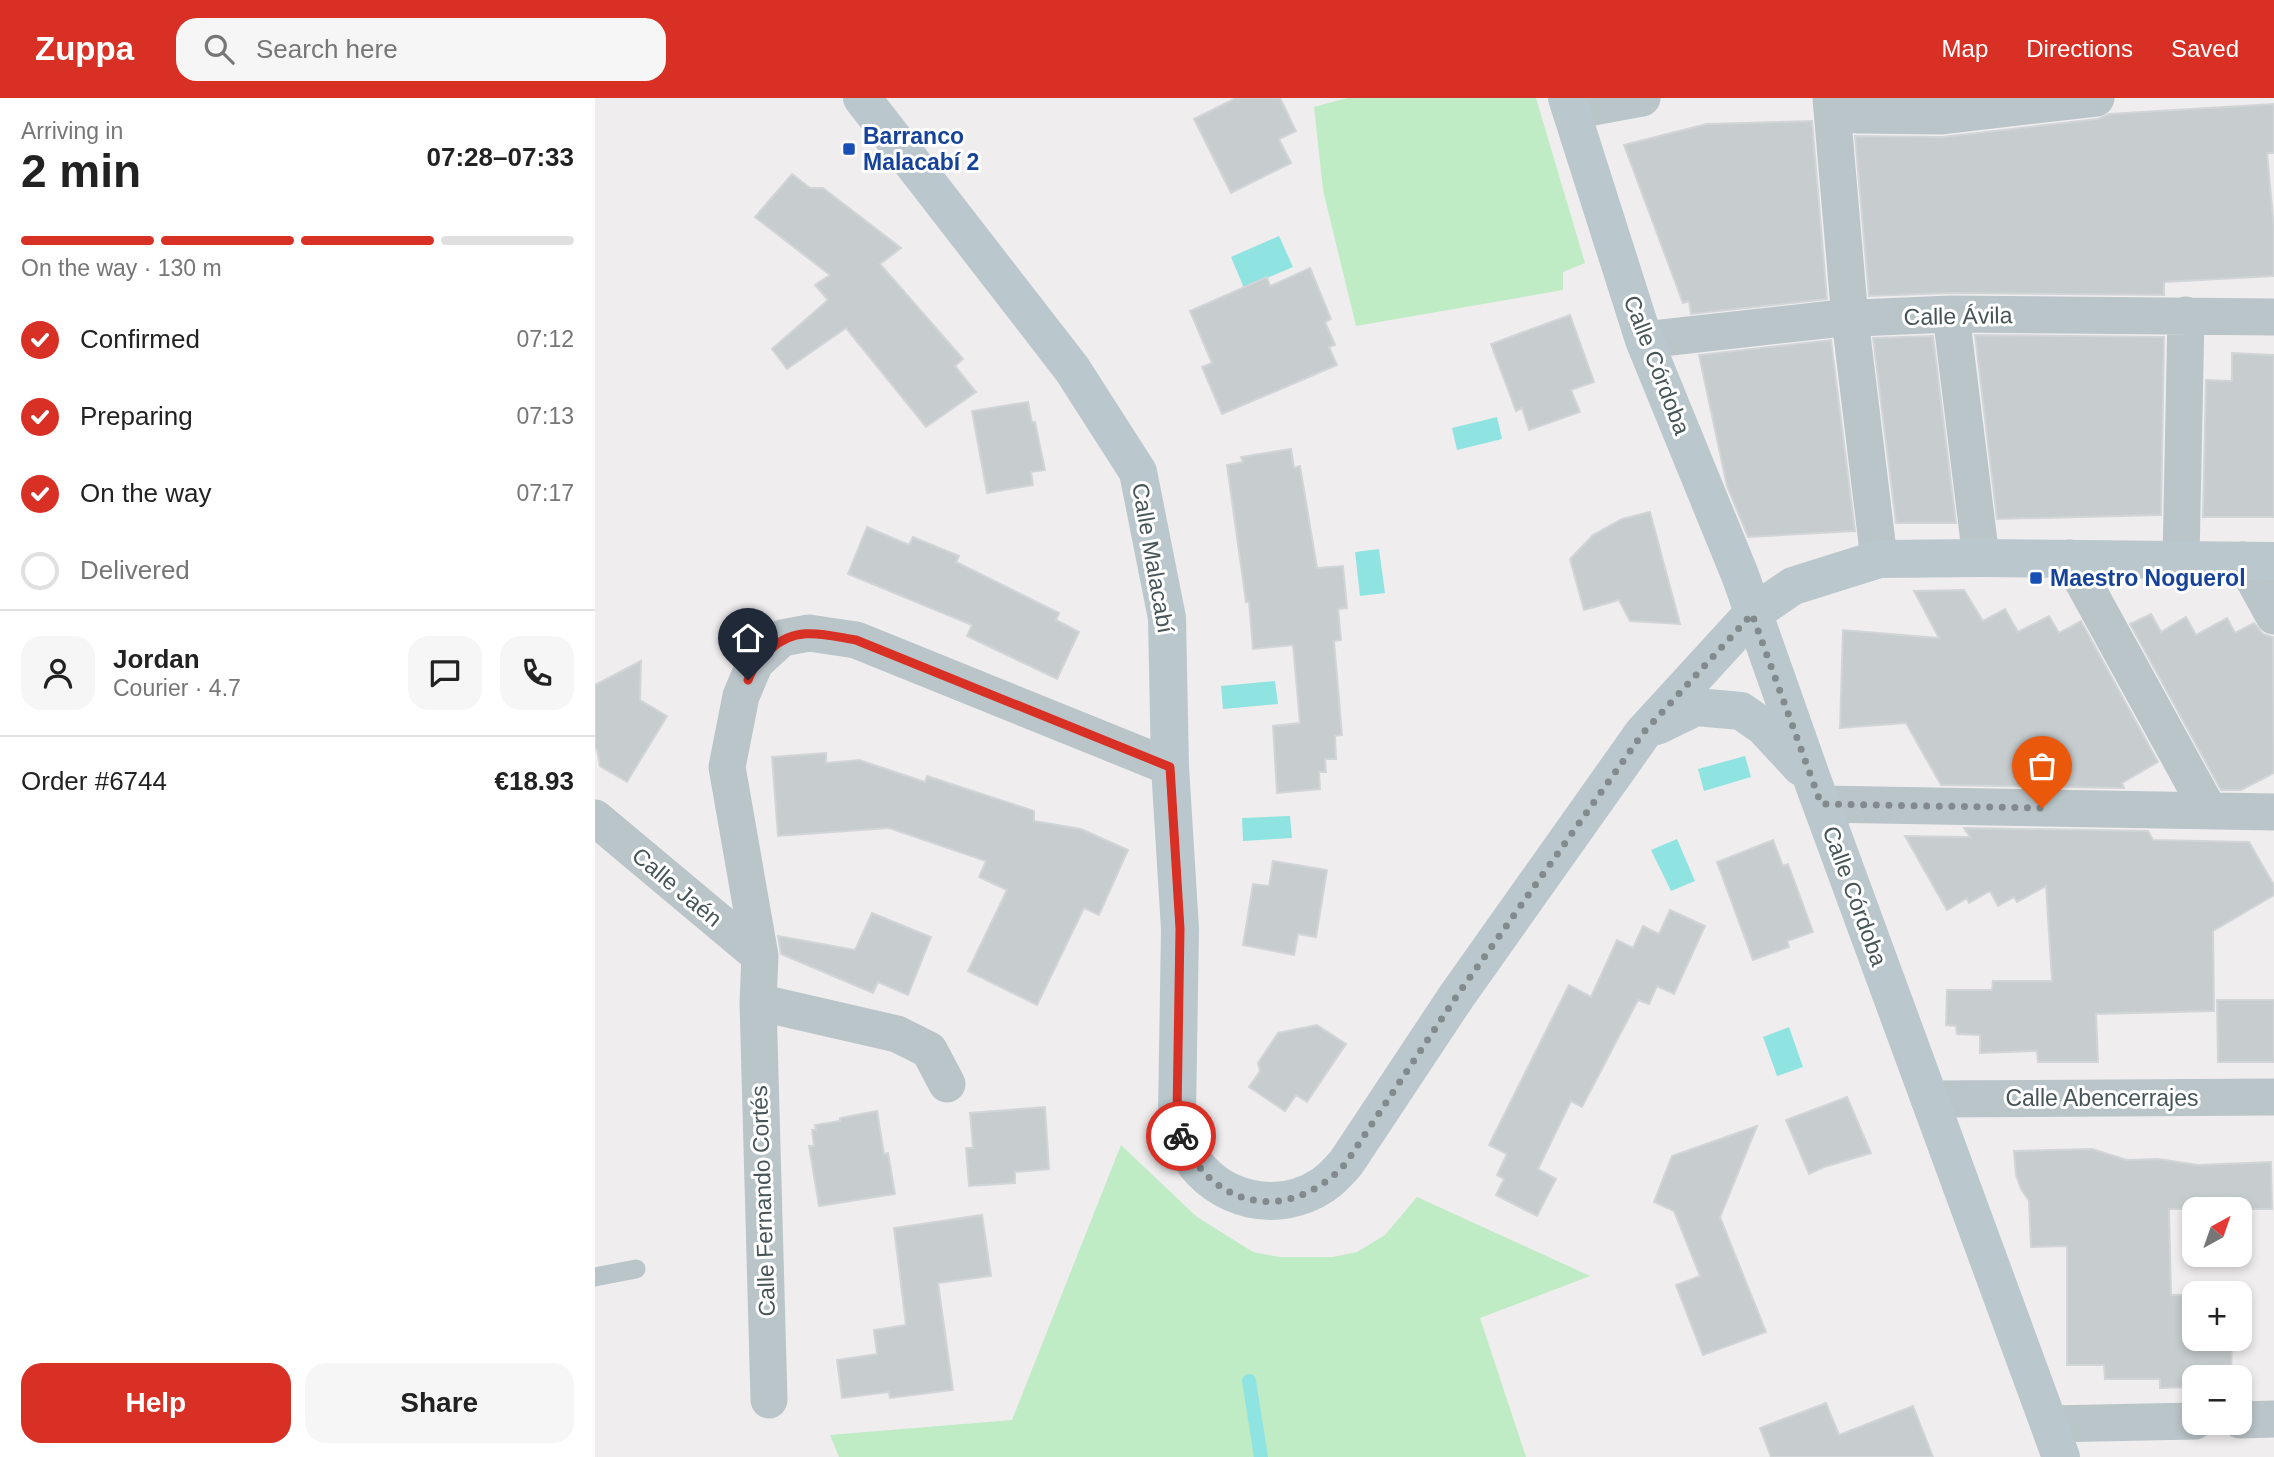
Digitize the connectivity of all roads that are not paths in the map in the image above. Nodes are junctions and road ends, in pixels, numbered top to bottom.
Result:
1 (862, 98) edge
2 (1641, 98) edge
3 (2096, 98) edge
4 (1845, 102) edge
5 (2038, 102) edge
6 (1569, 104) edge
7 (1939, 107) edge
8 (1951, 314) junction
9 (2186, 315) junction
10 (2274, 317) edge
11 (1850, 319) junction
12 (1644, 340) junction
13 (1981, 558) junction
14 (2070, 558) junction
15 (1879, 559) junction
16 (2181, 559) junction
17 (2258, 561) edge
18 (1752, 614) junction
19 (2274, 616) edge
20 (1643, 733) junction
21 (1170, 767) junction
22 (1816, 792) junction
23 (2209, 811) junction
24 (2274, 812) edge
25 (595, 818) edge
26 (760, 956) junction
27 (758, 1002) junction
28 (947, 1084) dead end
29 (2274, 1097) edge
30 (1929, 1099) junction
31 (636, 1269) dead end
32 (595, 1277) edge
33 (769, 1401) dead end
34 (2274, 1419) edge
35 (2252, 1420) edge
36 (2182, 1423) edge
37 (2055, 1440) edge

1 - 21 street, Calle Malacabí
2 - 6 street
3 - 5 street
4 - 7 street
4 - 11 street
5 - 7 street
6 - 12 street, Calle Córdoba
8 - 9 street, Calle Ávila
8 - 11 street, Calle Ávila
8 - 13 street
9 - 10 street, Calle Ávila
9 - 16 street
11 - 12 street, Calle Ávila
11 - 15 street
12 - 18 street, Calle Córdoba
13 - 14 street, Calle Malacabí
13 - 15 street, Calle Malacabí
14 - 16 street, Calle Malacabí
14 - 23 street
15 - 18 street, Calle Malacabí
16 - 17 street, Calle Malacabí
17 - 19 street
18 - 20 street, Calle Malacabí
18 - 22 street, Calle Córdoba
20 - 21 street, Calle Malacabí
20 - 22 street, Calle Malacabí
21 - 26 street, Calle Fernando Cortés
22 - 23 street
22 - 30 street, Calle Córdoba
23 - 24 street
25 - 26 street, Calle Jaén
26 - 27 street, Calle Fernando Cortés
27 - 28 street
27 - 33 street, Calle Fernando Cortés
29 - 30 street, Calle Abencerrajes
30 - 37 street, Calle Córdoba
31 - 32 lane
34 - 35 street
36 - 37 street

